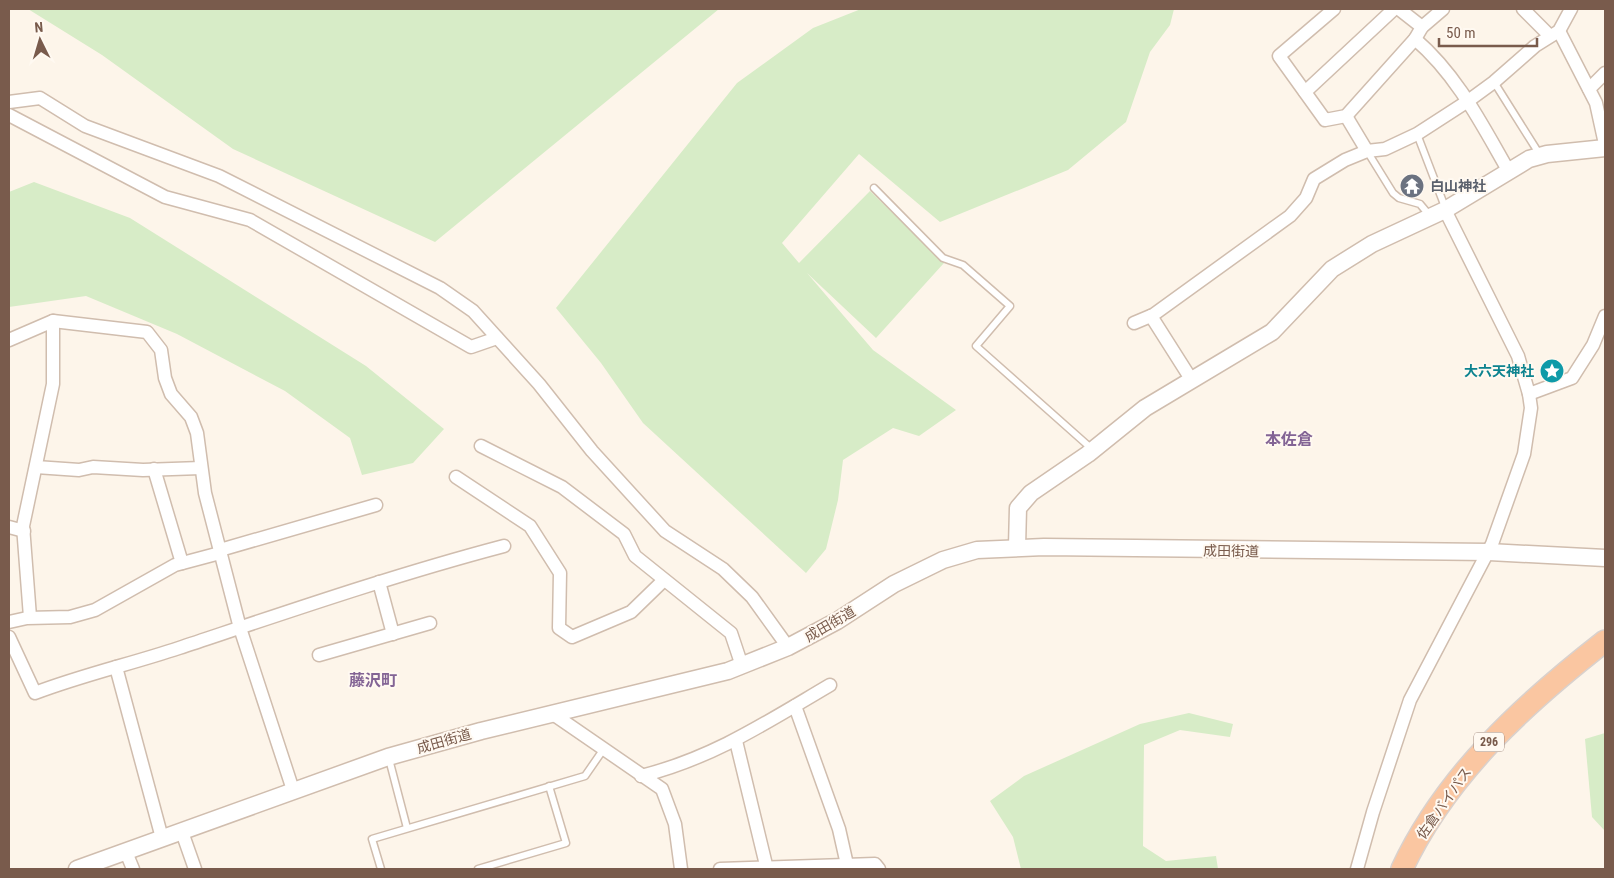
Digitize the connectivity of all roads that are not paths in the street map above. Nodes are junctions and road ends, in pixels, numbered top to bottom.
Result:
1 (1334, 9) edge
2 (1394, 9) edge
3 (1400, 9) edge
4 (1443, 9) edge
5 (1523, 9) edge
6 (1571, 9) edge
7 (1422, 27) junction
8 (1554, 34) junction
9 (1415, 39) junction
10 (1605, 73) edge
11 (1494, 82) junction
12 (1589, 89) junction
13 (1305, 92) junction
14 (1468, 100) junction
15 (9, 102) edge
16 (9, 116) edge
17 (1346, 116) junction
18 (1417, 134) junction
19 (1605, 144) edge
20 (1605, 148) edge
21 (1367, 151) junction
22 (1541, 156) junction
23 (1508, 170) junction
24 (874, 188) dead end
25 (1438, 213) junction
26 (1151, 316) junction
27 (1605, 316) edge
28 (53, 320) junction
29 (1134, 323) dead end
30 (497, 338) junction
31 (9, 340) edge
32 (1191, 379) junction
33 (1529, 394) junction
34 (481, 446) dead end
35 (1093, 450) junction
36 (36, 467) junction
37 (201, 468) junction
38 (154, 470) junction
39 (456, 477) dead end
40 (376, 505) dead end
41 (9, 526) edge
42 (24, 531) junction
43 (504, 546) dead end
44 (1017, 547) junction
45 (220, 551) junction
46 (1489, 552) junction
47 (1605, 558) edge
48 (182, 564) junction
49 (664, 580) junction
50 (380, 582) junction
51 (30, 617) junction
52 (9, 622) edge
53 (430, 623) dead end
54 (240, 628) junction
55 (393, 634) junction
56 (9, 637) edge
57 (1605, 641) edge
58 (788, 647) junction
59 (319, 655) dead end
60 (742, 666) junction
61 (116, 667) junction
62 (830, 685) dead end
63 (795, 706) junction
64 (553, 714) junction
65 (736, 741) junction
66 (603, 750) junction
67 (388, 757) junction
68 (641, 776) junction
69 (550, 786) junction
70 (293, 790) junction
71 (407, 828) junction
72 (182, 832) junction
73 (162, 838) junction
74 (126, 852) junction
75 (848, 867) edge
76 (767, 868) edge
77 (77, 869) edge
78 (133, 869) edge
79 (195, 869) edge
80 (381, 869) edge
81 (478, 869) edge
82 (681, 869) edge
83 (720, 869) edge
84 (879, 869) edge
85 (1357, 869) edge
86 (1402, 869) edge

1 - 13 street
2 - 13 street
3 - 7 street
4 - 7 street
5 - 8 street
6 - 8 street
7 - 9 street
8 - 11 street
8 - 12 street
9 - 14 street
9 - 17 street
10 - 12 street
11 - 14 street
11 - 22 lane
12 - 19 street
13 - 17 street
14 - 18 street
14 - 23 street
15 - 30 street
16 - 30 street
17 - 21 street
18 - 21 street
18 - 25 lane
20 - 22 street
21 - 25 lane
21 - 26 street
22 - 23 street
23 - 25 street
24 - 35 lane
25 - 32 street
25 - 33 street
26 - 29 street
26 - 32 street
27 - 33 street
28 - 31 street
28 - 36 street
28 - 37 street
30 - 58 street
32 - 35 street
33 - 46 street
34 - 49 street
35 - 44 street
36 - 38 street
36 - 42 street
37 - 38 street
37 - 45 street
38 - 48 street
39 - 49 street
40 - 45 street
41 - 42 street
42 - 51 street
43 - 50 street
44 - 46 street, 成田街道
44 - 58 street, 成田街道
45 - 48 street
45 - 54 street
46 - 47 street, 成田街道
46 - 85 street
48 - 51 street
49 - 60 street
50 - 54 street
50 - 55 street
51 - 52 street
53 - 55 street
54 - 61 street
54 - 70 street
55 - 59 street
56 - 61 street
57 - 86 highway, 佐倉バイパス / 296
58 - 60 street, 成田街道
60 - 64 street, 成田街道
61 - 73 street
62 - 63 street
63 - 65 street
63 - 75 street
64 - 66 street
64 - 67 street, 成田街道
65 - 68 street
65 - 76 street
66 - 68 street
66 - 69 lane
67 - 70 street, 成田街道
67 - 71 lane
68 - 82 street
69 - 71 lane
69 - 81 lane
70 - 72 street, 成田街道
71 - 80 lane
72 - 73 street, 成田街道
72 - 79 street
73 - 74 street, 成田街道
74 - 77 street, 成田街道
74 - 78 street
75 - 76 street
75 - 84 street
76 - 83 street

